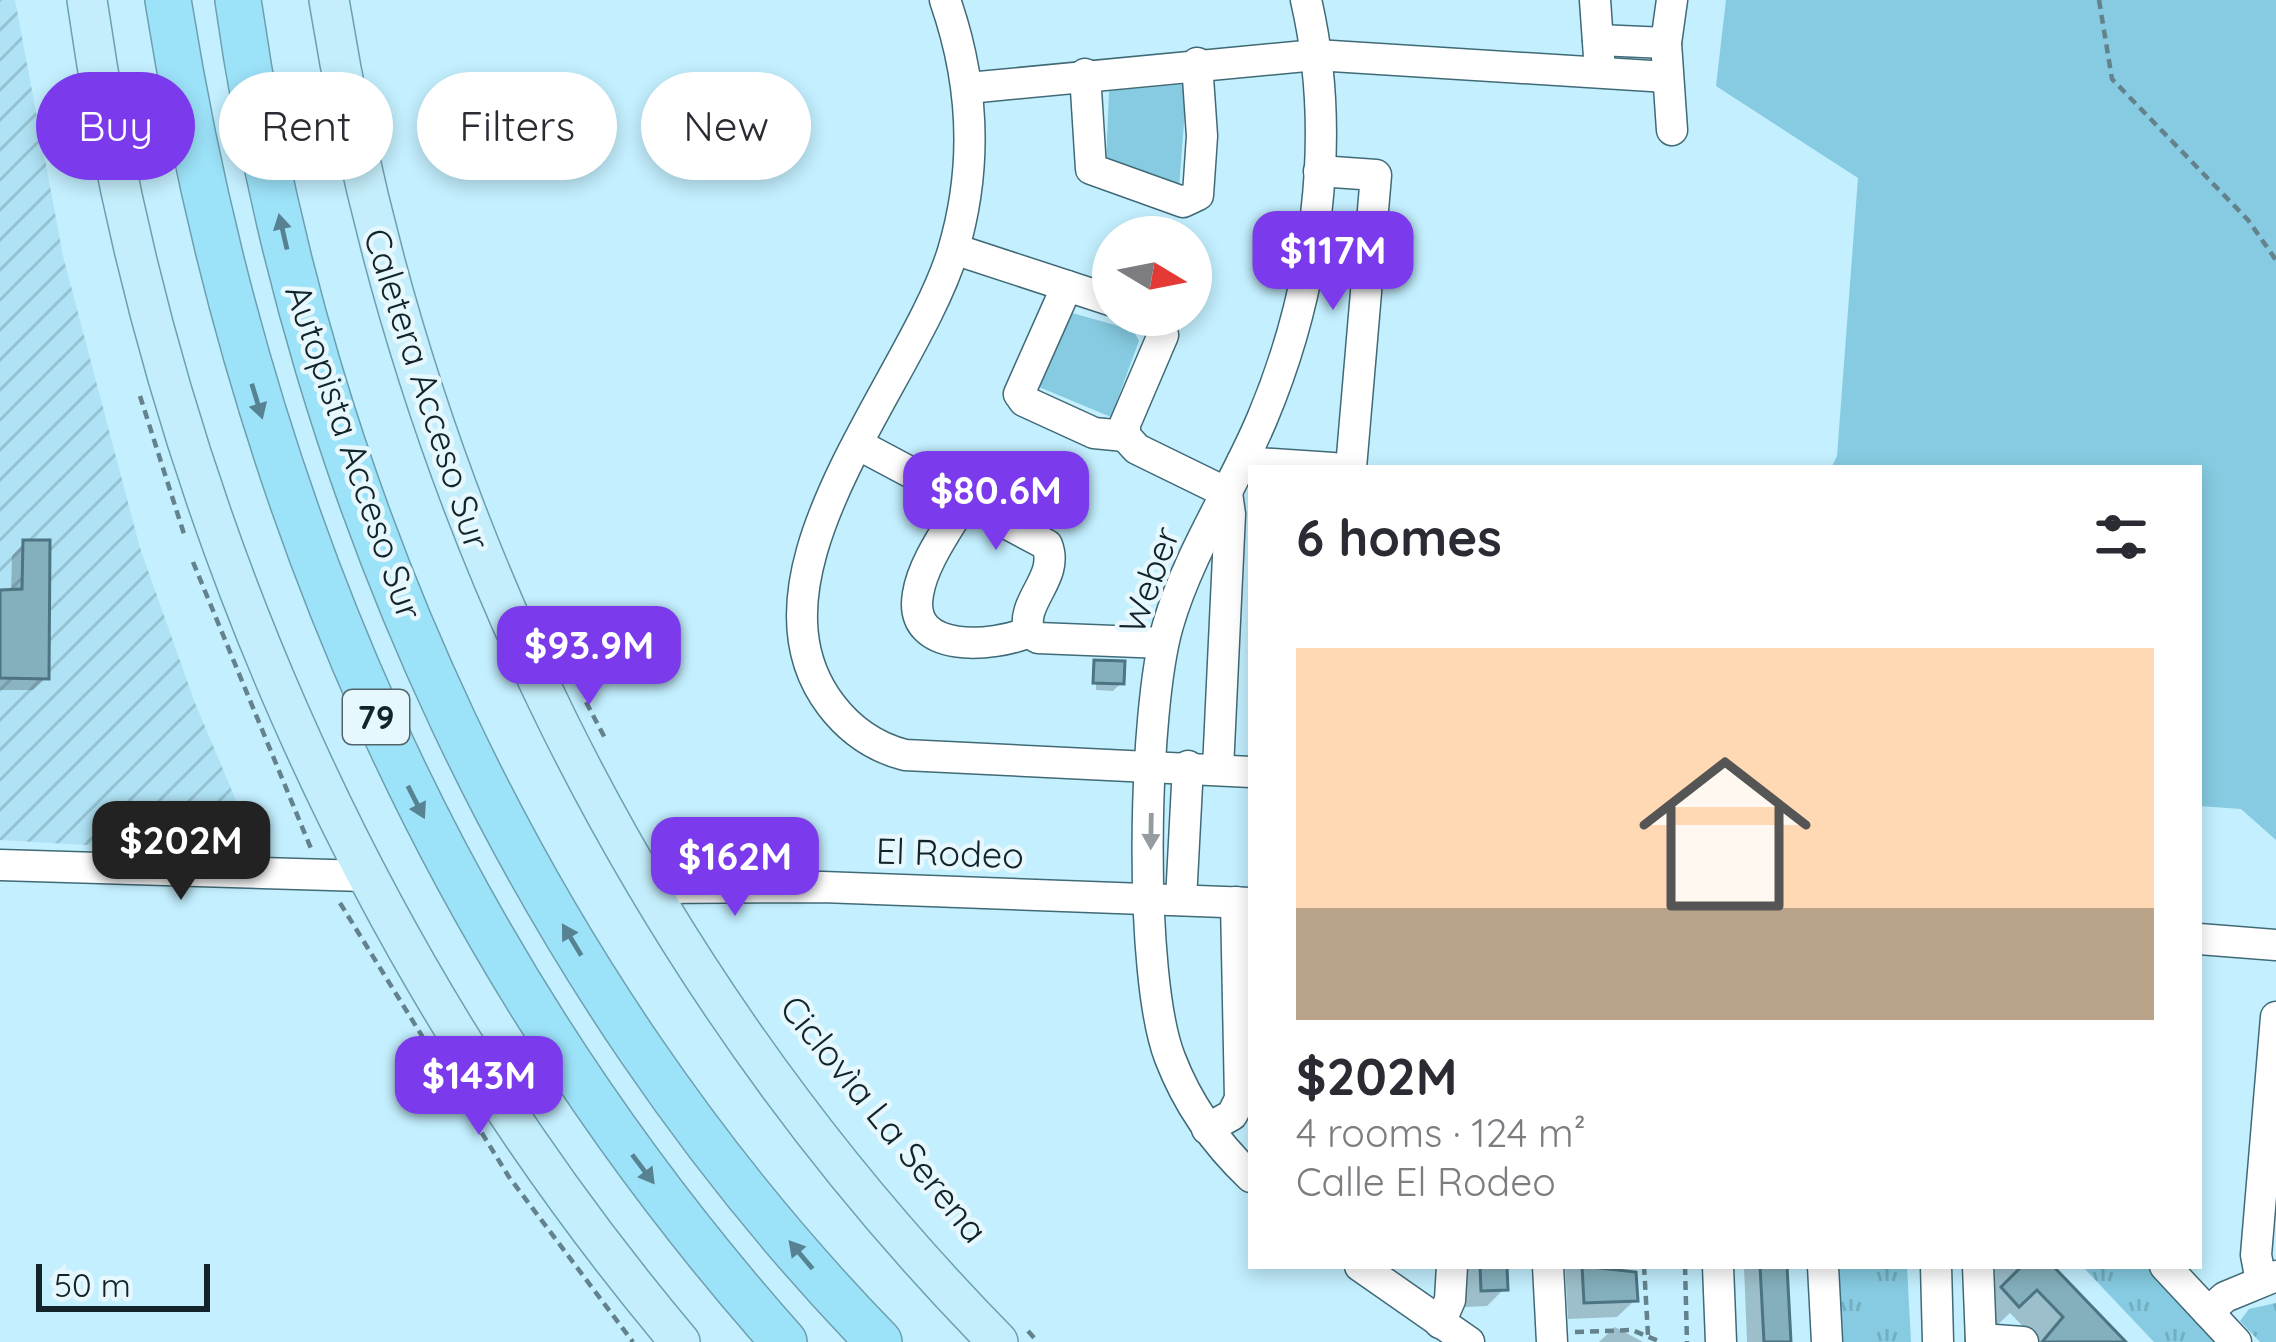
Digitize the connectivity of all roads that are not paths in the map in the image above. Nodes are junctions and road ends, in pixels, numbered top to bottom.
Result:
1 (87, 0) edge
2 (168, 0) edge
3 (238, 0) edge
4 (329, 0) edge
5 (945, 0) edge
6 (1306, 0) edge
7 (1595, 0) edge
8 (1672, 0) edge
9 (1666, 43) junction
10 (1316, 55) junction
11 (1599, 56) junction
12 (1197, 63) junction
13 (1085, 74) junction
14 (1667, 77) junction
15 (968, 88) junction
16 (1672, 130) dead end
17 (1318, 171) junction
18 (954, 250) junction
19 (1067, 286) junction
20 (1092, 294) edge
21 (1163, 336) edge
22 (1125, 436) junction
23 (861, 446) junction
24 (1242, 462) junction
25 (1288, 465) edge
26 (1352, 465) edge
27 (1227, 493) junction
28 (964, 500) junction
29 (1029, 632) junction
30 (1163, 643) junction
31 (1153, 764) junction
32 (1203, 768) junction
33 (1248, 772) edge
34 (0, 865) edge
35 (364, 876) junction
36 (646, 888) junction
37 (1149, 899) junction
38 (1181, 900) junction
39 (1243, 902) edge
40 (2202, 939) edge
41 (2276, 945) edge
42 (2276, 1017) edge
43 (1207, 1130) junction
44 (1248, 1174) edge
45 (1364, 1269) edge
46 (1452, 1269) edge
47 (1548, 1269) edge
48 (1718, 1269) edge
49 (1823, 1269) edge
50 (1936, 1269) edge
51 (1978, 1269) edge
52 (2168, 1269) edge
53 (2268, 1278) edge
54 (2208, 1312) junction
55 (1440, 1323) junction
56 (1011, 1334) edge
57 (1551, 1337) edge
58 (1981, 1340) edge
59 (680, 1342) edge
60 (784, 1342) edge
61 (879, 1342) edge
62 (1469, 1342) edge
63 (1721, 1342) edge
64 (1826, 1342) edge
65 (1939, 1342) edge
66 (2023, 1342) edge
67 (2236, 1342) edge

1 - 35 main road
2 -> 60 highway, Autopista Acceso Sur / 79
61 -> 3 highway, Autopista Acceso Sur / 79
4 - 36 main road, Caletera Acceso Sur
5 - 15 street
6 - 10 street, Weber
7 - 11 street
8 - 9 street
9 - 11 street
9 - 14 street
10 - 11 street
10 - 12 street
10 - 17 street, Weber
11 - 14 street
12 - 13 street
12 - 13 street
13 - 15 street
14 - 16 street
15 - 18 street
17 - 24 street, Weber
17 - 26 street
18 - 19 street
18 - 23 street
19 - 20 street
19 - 22 street
21 - 22 street
22 - 27 street
23 - 28 street
23 - 31 street
24 - 25 street
24 - 27 street, Weber
27 - 30 street, Weber
27 - 32 street
28 - 29 street
28 - 29 street
29 - 30 street
30 - 31 street, Weber
31 - 32 street
31 -> 37 street, Weber
32 - 33 street
32 - 38 street
34 - 35 street
35 - 59 main road
36 - 37 street, El Rodeo
36 - 56 main road, Caletera Acceso Sur
37 - 38 street, El Rodeo
37 - 43 street, Weber
38 - 39 street, El Rodeo
39 - 43 street
40 - 41 street
42 - 53 street
43 - 44 street, Weber
45 - 55 street
46 - 55 street
47 - 57 street
48 - 63 street
49 - 64 street
50 - 65 street
51 - 58 street
52 - 54 street
53 - 54 street
54 - 67 street
55 - 62 street
58 - 66 street

